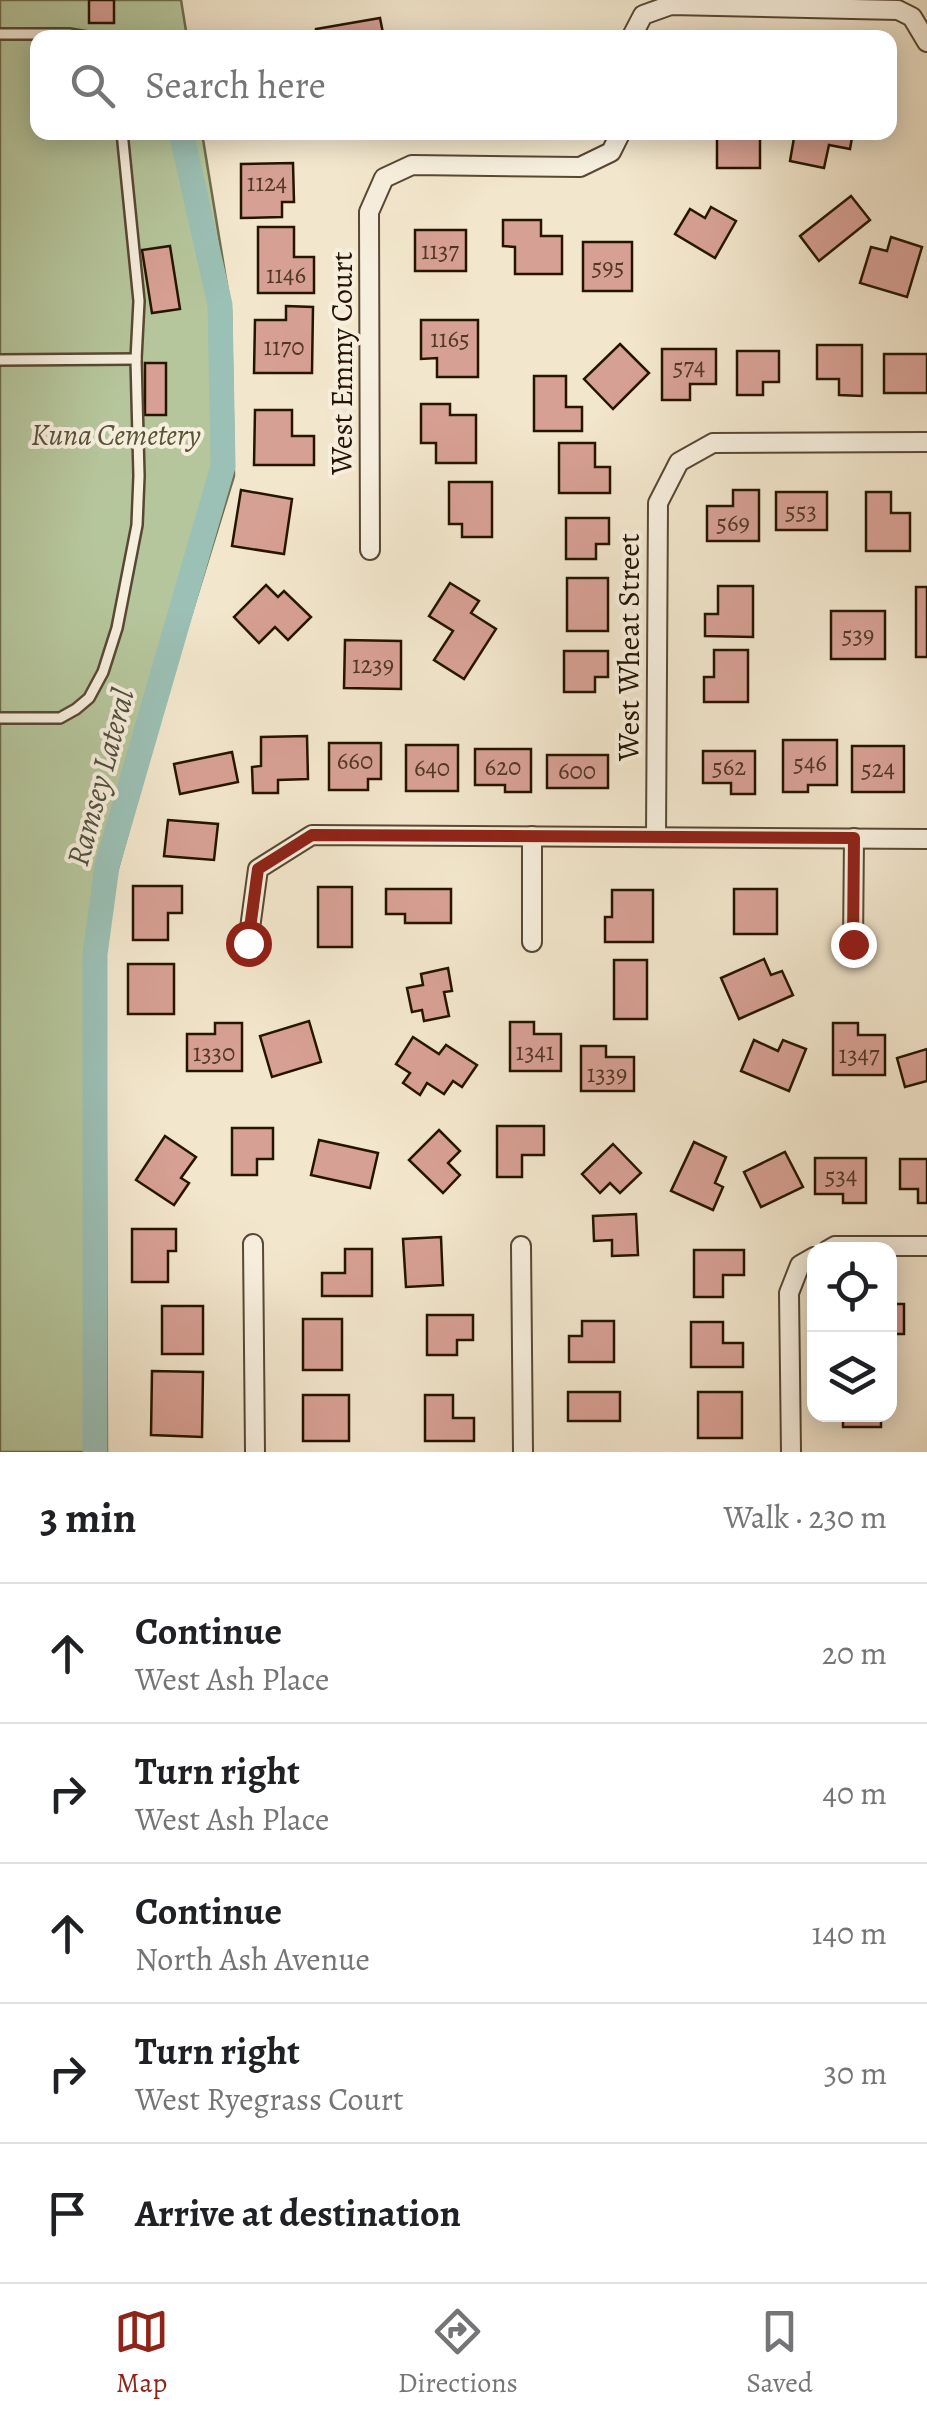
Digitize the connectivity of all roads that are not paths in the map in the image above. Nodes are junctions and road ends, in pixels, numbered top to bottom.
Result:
1 (880, 4) edge
2 (635, 30) edge
3 (0, 34) edge
4 (30, 34) edge
5 (927, 42) edge
6 (123, 140) edge
7 (617, 140) edge
8 (136, 358) junction
9 (0, 360) edge
10 (927, 442) edge
11 (370, 550) dead end
12 (0, 718) edge
13 (532, 836) junction
14 (656, 837) junction
15 (854, 838) junction
16 (927, 839) edge
17 (532, 942) dead end
18 (248, 943) dead end
19 (853, 944) dead end
20 (254, 1244) dead end
21 (522, 1246) dead end
22 (897, 1246) edge
23 (927, 1246) edge
24 (807, 1261) edge
25 (255, 1452) edge
26 (523, 1452) edge
27 (790, 1452) edge

1 - 2 street
1 - 5 street
3 - 4 lane
6 - 8 lane
7 - 11 street, West Emmy Court
8 - 9 lane
8 - 12 lane
10 - 14 street, West Wheat Street
13 - 14 street
13 - 17 street
13 - 18 street
14 - 15 street
15 - 16 street
15 - 19 street
20 - 25 street
21 - 26 street
22 - 23 street
24 - 27 street

